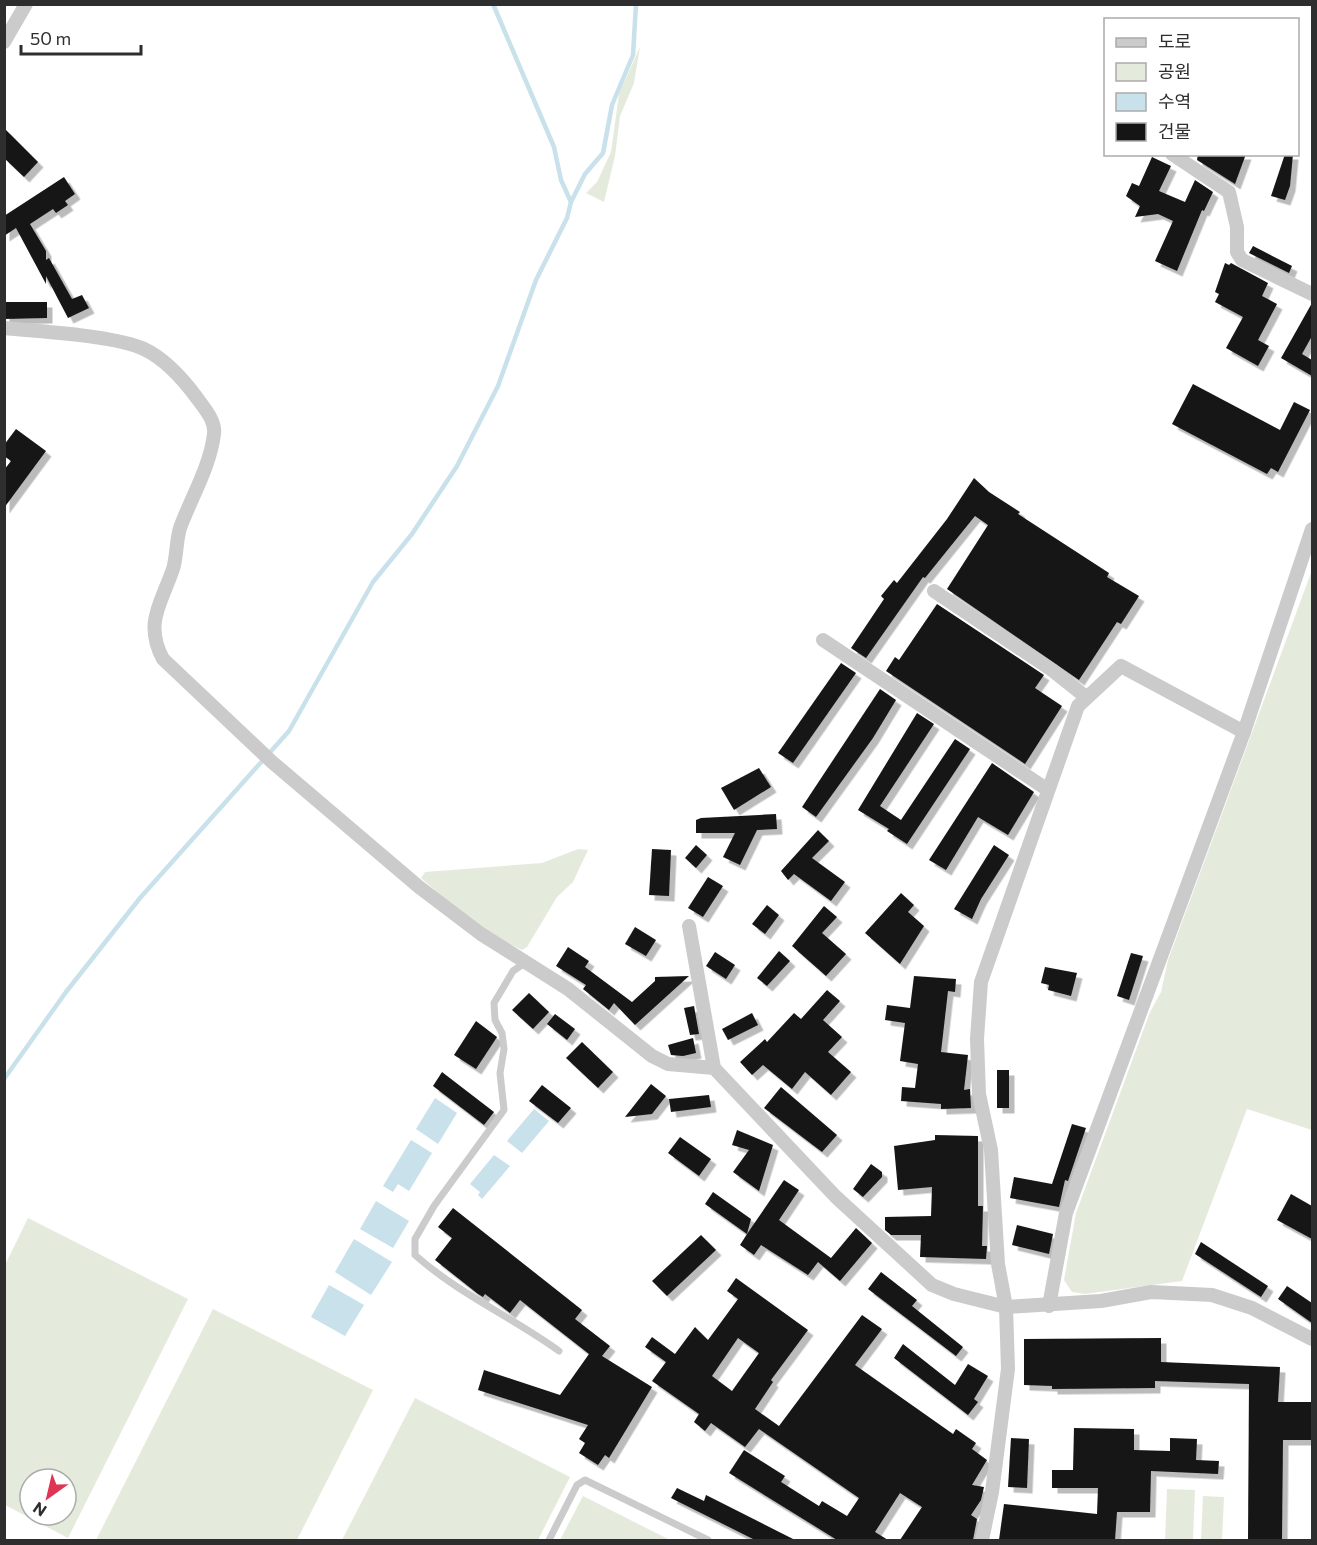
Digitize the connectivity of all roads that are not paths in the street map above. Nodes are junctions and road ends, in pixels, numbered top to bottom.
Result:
1 (26, 4) edge
2 (4, 42) edge
3 (1175, 156) edge
4 (1312, 294) edge
5 (4, 328) edge
6 (1312, 529) edge
7 (934, 591) dead end
8 (823, 640) dead end
9 (1086, 697) junction
10 (1244, 732) junction
11 (1048, 790) junction
12 (689, 926) dead end
13 (526, 962) junction
14 (714, 1068) junction
15 (1049, 1306) junction
16 (1006, 1307) junction
17 (1312, 1339) edge
18 (559, 1351) dead end
19 (549, 1540) edge
20 (708, 1540) edge
21 (981, 1540) edge

1 - 2 street
3 - 4 street
5 - 13 street
6 - 10 street
7 - 9 street
8 - 11 street
9 - 10 street
9 - 11 street
10 - 15 street
11 - 16 street
12 - 14 street
13 - 14 street
13 - 18 lane
14 - 16 street
15 - 16 street
15 - 17 street
16 - 21 street
19 - 20 lane

